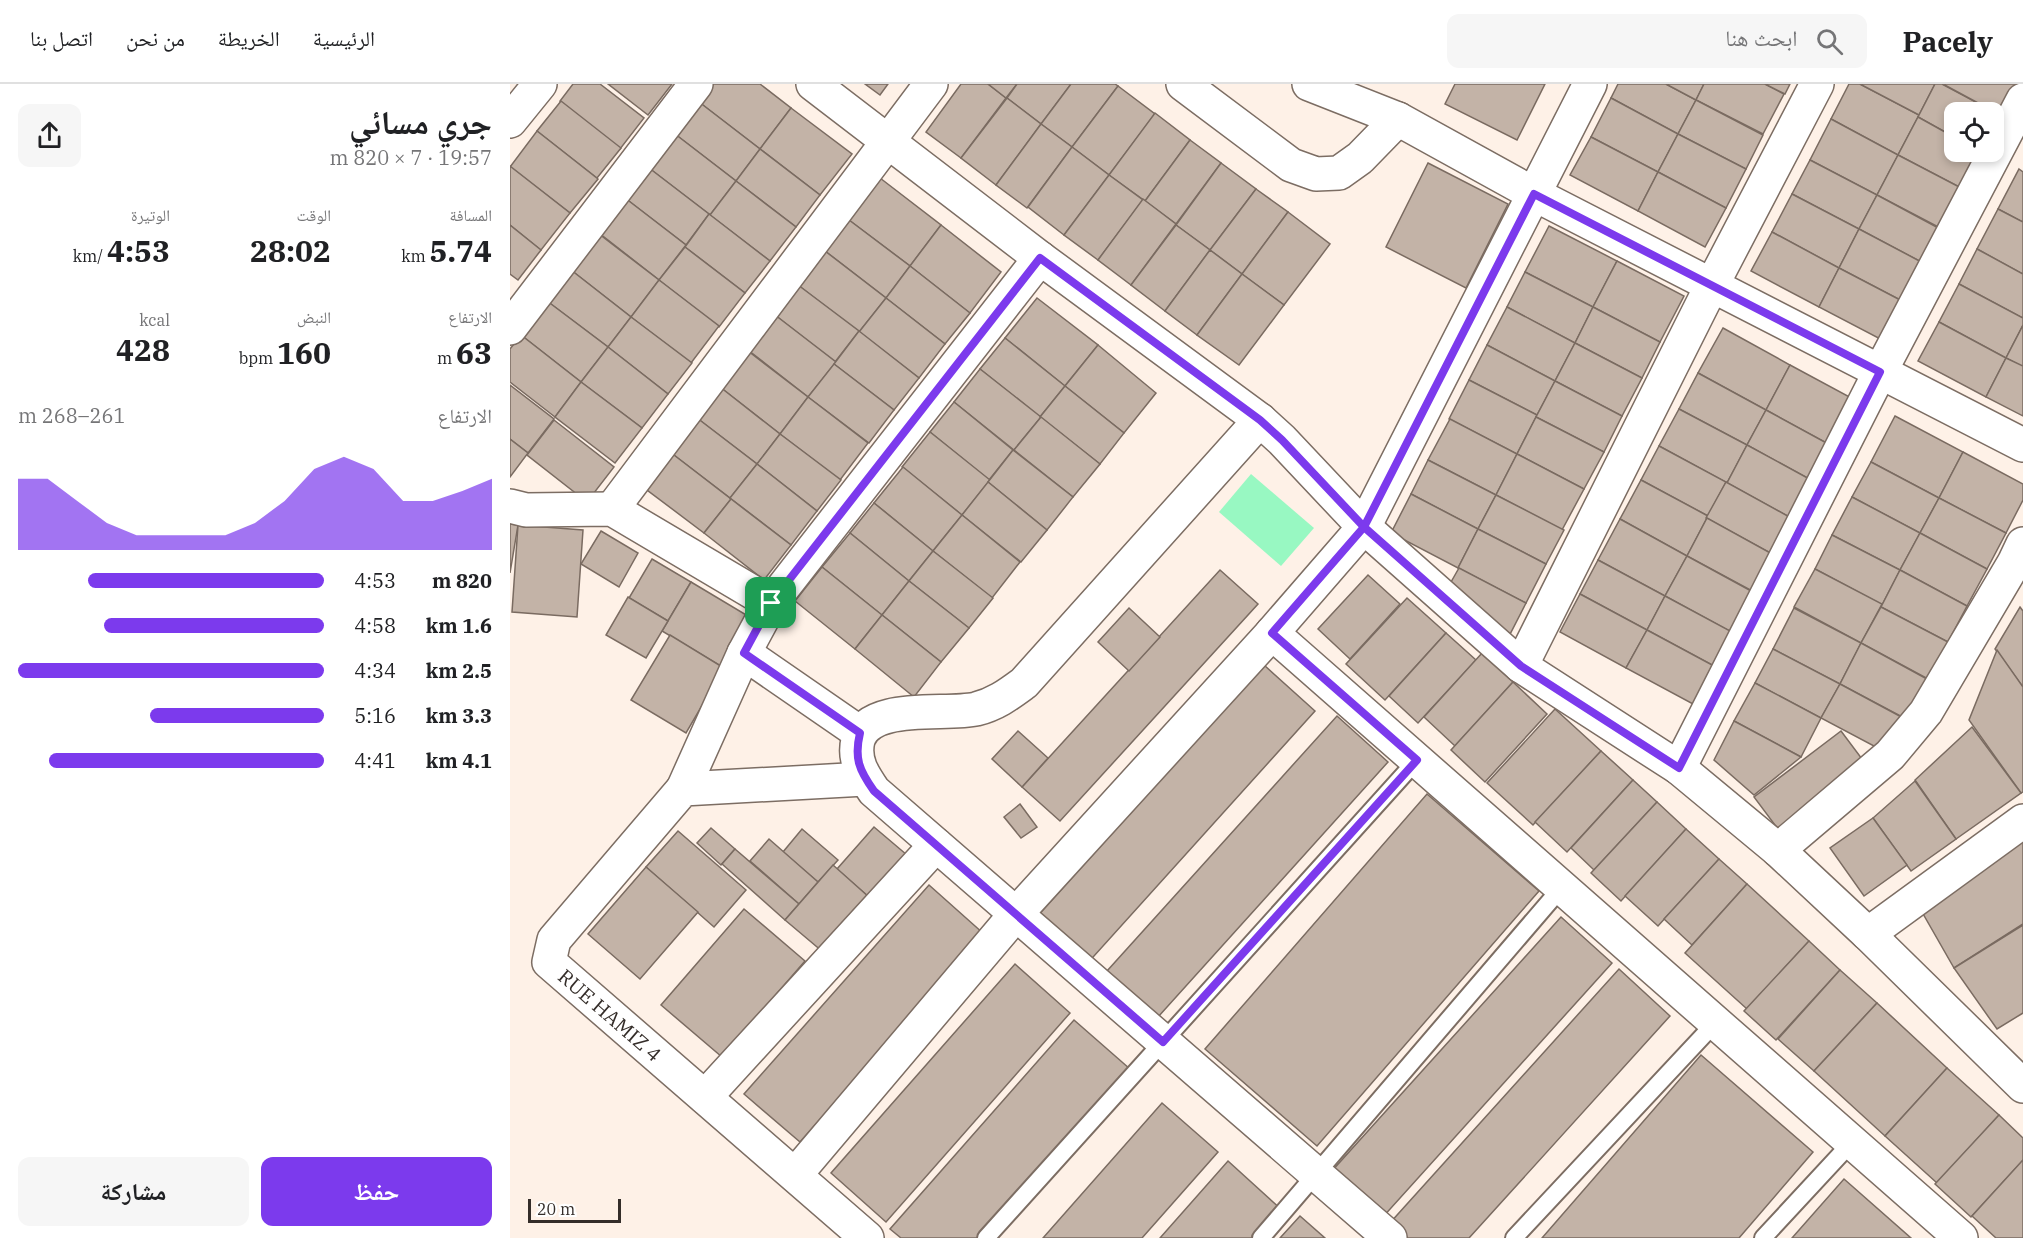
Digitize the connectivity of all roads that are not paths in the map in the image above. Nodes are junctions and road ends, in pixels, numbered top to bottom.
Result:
1 (540, 84) edge
2 (696, 84) edge
3 (813, 84) edge
4 (931, 84) edge
5 (1183, 84) edge
6 (1309, 84) edge
7 (1590, 84) edge
8 (1817, 84) edge
9 (2023, 100) edge
10 (1398, 119) junction
11 (510, 121) edge
12 (887, 142) junction
13 (1534, 194) junction
14 (1040, 258) junction
15 (1712, 285) junction
16 (510, 328) edge
17 (1880, 372) junction
18 (1260, 420) junction
19 (2023, 445) edge
20 (510, 506) edge
21 (612, 509) junction
22 (1364, 527) junction
23 (2020, 554) edge
24 (771, 603) junction
25 (1272, 633) junction
26 (744, 653) junction
27 (1521, 666) junction
28 (860, 733) junction
29 (1417, 760) junction
30 (1679, 768) junction
31 (865, 779) junction
32 (683, 789) junction
33 (2023, 821) edge
34 (936, 845) junction
35 (1778, 850) junction
36 (1562, 887) junction
37 (1016, 914) junction
38 (1868, 934) junction
39 (1716, 1022) junction
40 (1163, 1042) junction
41 (2019, 1074) edge
42 (705, 1097) junction
43 (1852, 1142) junction
44 (1315, 1174) junction
45 (795, 1175) junction
46 (867, 1238) edge
47 (986, 1238) edge
48 (1261, 1238) edge
49 (1389, 1238) edge
50 (1514, 1238) edge
51 (1763, 1238) edge
52 (1961, 1238) edge

1 - 11 street
2 - 16 street
3 - 12 street
4 - 12 street
5 - 10 street
6 - 10 street
7 - 13 street
8 - 15 street
9 - 17 street
10 - 13 street
12 - 14 street
12 - 21 street
13 - 15 street
13 - 22 street
14 - 18 street
14 - 24 street
15 - 17 street
15 - 27 street
17 - 19 street
17 - 30 street
18 - 22 street
18 - 28 street
20 - 21 street
21 - 24 street
22 - 25 street
22 - 27 street
23 - 35 street
24 - 26 street
25 - 29 street
25 - 37 street
26 - 28 street
26 - 32 street
27 - 30 street
28 - 31 street
29 - 36 street
29 - 40 lane
30 - 35 street
31 - 32 street
31 - 34 street
32 - 42 street, RUE HAMIZ 4
33 - 38 street
34 - 37 street
34 - 42 street
35 - 38 street
36 - 39 street
36 - 44 lane
37 - 40 street
37 - 45 street
38 - 41 street
39 - 43 street
39 - 50 lane
40 - 44 street
40 - 47 lane
42 - 45 street, RUE HAMIZ 4
43 - 51 lane
43 - 52 street
44 - 48 lane
44 - 49 street
45 - 46 street, RUE HAMIZ 4

